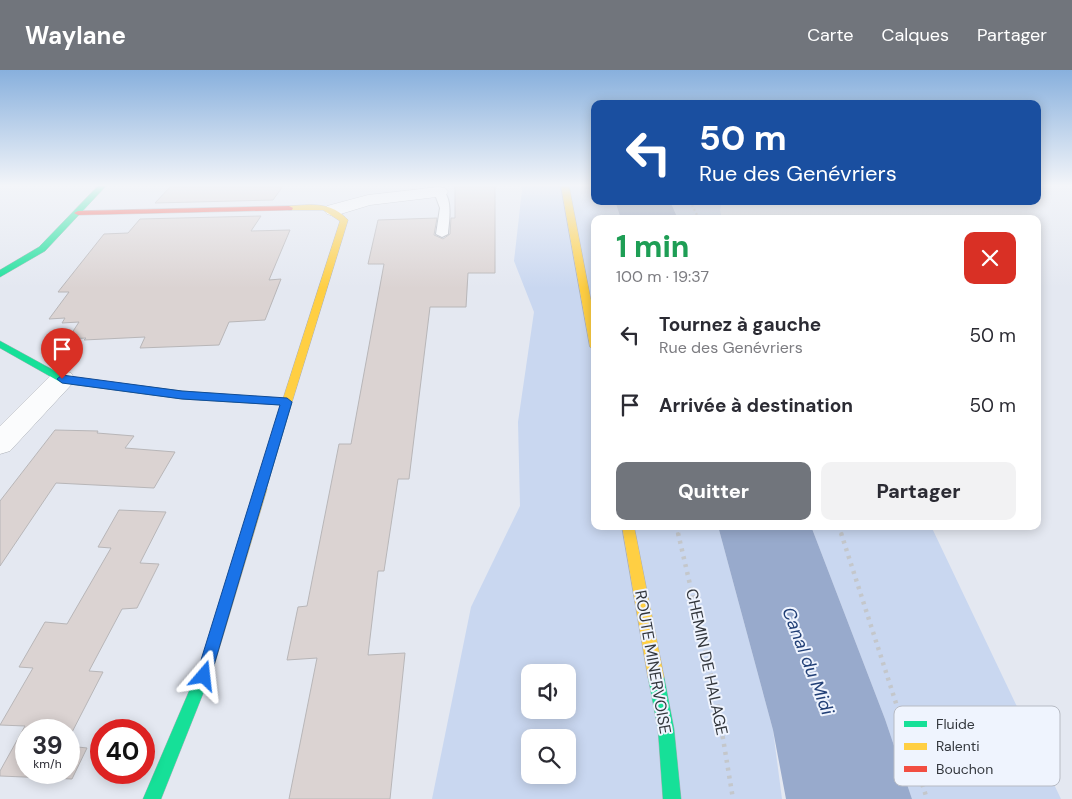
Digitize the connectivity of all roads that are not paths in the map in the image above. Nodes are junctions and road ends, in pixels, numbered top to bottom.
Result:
1 (71, 220) edge
2 (344, 220) edge
3 (444, 220) edge
4 (571, 220) edge
5 (442, 234) dead end
6 (0, 274) edge
7 (591, 326) edge
8 (0, 344) edge
9 (62, 379) junction
10 (287, 402) junction
11 (0, 443) edge
12 (629, 530) edge
13 (152, 799) edge
14 (672, 799) edge

1 - 6 street
2 - 10 street
3 - 5 lane
4 - 7 street
8 - 9 street
9 - 10 street
9 - 11 street
10 - 13 street
12 - 14 street, ROUTE MINERVOISE

